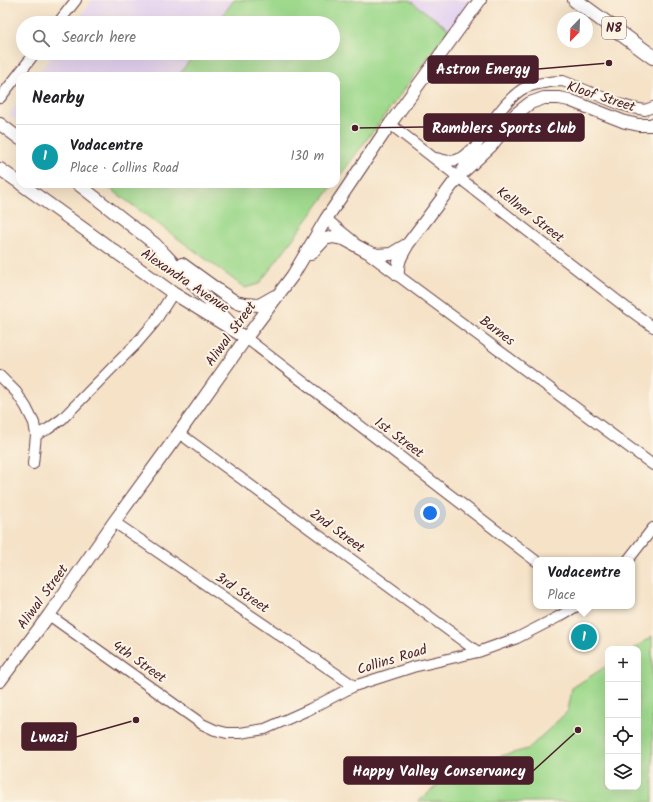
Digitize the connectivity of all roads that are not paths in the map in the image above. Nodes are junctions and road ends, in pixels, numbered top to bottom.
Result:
1 (76, 0) edge
2 (480, 0) edge
3 (576, 0) edge
4 (63, 16) edge
5 (653, 57) edge
6 (30, 60) edge
7 (20, 72) edge
8 (16, 77) edge
9 (0, 98) edge
10 (653, 108) edge
11 (0, 124) edge
12 (390, 124) junction
13 (653, 124) edge
14 (16, 136) edge
15 (479, 141) junction
16 (432, 157) junction
17 (0, 169) edge
18 (458, 177) junction
19 (16, 181) edge
20 (26, 188) edge
21 (83, 188) edge
22 (326, 219) junction
23 (155, 244) junction
24 (408, 244) junction
25 (366, 251) junction
26 (293, 274) junction
27 (398, 275) junction
28 (173, 293) junction
29 (279, 294) junction
30 (653, 327) edge
31 (246, 338) junction
32 (0, 376) edge
33 (179, 433) junction
34 (36, 435) junction
35 (33, 464) dead end
36 (653, 465) edge
37 (114, 522) junction
38 (653, 528) edge
39 (630, 557) edge
40 (533, 559) edge
41 (572, 609) edge
42 (49, 615) junction
43 (478, 652) junction
44 (0, 681) edge
45 (354, 686) junction
46 (215, 730) joint

1 - 4 street
2 - 12 main road, Aliwal Street
3 - 5 highway, N8
6 - 7 street
8 - 9 street
10 - 15 street, Kloof Street
11 - 14 main road
12 - 16 street, Kellner Street
12 - 22 main road, Aliwal Street
13 - 18 main road, Kloof Street
15 - 16 street
15 - 18 street, Kloof Street
16 - 18 street, Kellner Street
17 - 19 main road, Alexandra Avenue
18 - 24 main road
18 - 30 street, Kellner Street
20 - 28 main road, Alexandra Avenue
21 - 23 main road, Alexandra Avenue
22 - 25 street, Barnes
22 - 26 main road, Aliwal Street
23 - 29 main road
23 - 31 main road, Alexandra Avenue
24 - 25 main road
24 - 27 main road
25 - 26 main road
25 - 27 street, Barnes
26 - 29 main road, Aliwal Street
27 - 36 street, Barnes
28 - 31 main road, Alexandra Avenue
28 - 34 street
29 - 31 main road, Aliwal Street
31 - 33 main road, Aliwal Street
31 - 40 street, 1st Street
32 - 34 street
33 - 37 main road, Aliwal Street
33 - 43 street, 2nd Street
34 - 35 street
37 - 42 main road, Aliwal Street
37 - 45 street, 3rd Street
38 - 39 street
41 - 43 street, Collins Road
42 - 44 main road, Aliwal Street
42 - 46 street, 4th Street
43 - 45 street, Collins Road
45 - 46 street, Collins Road

